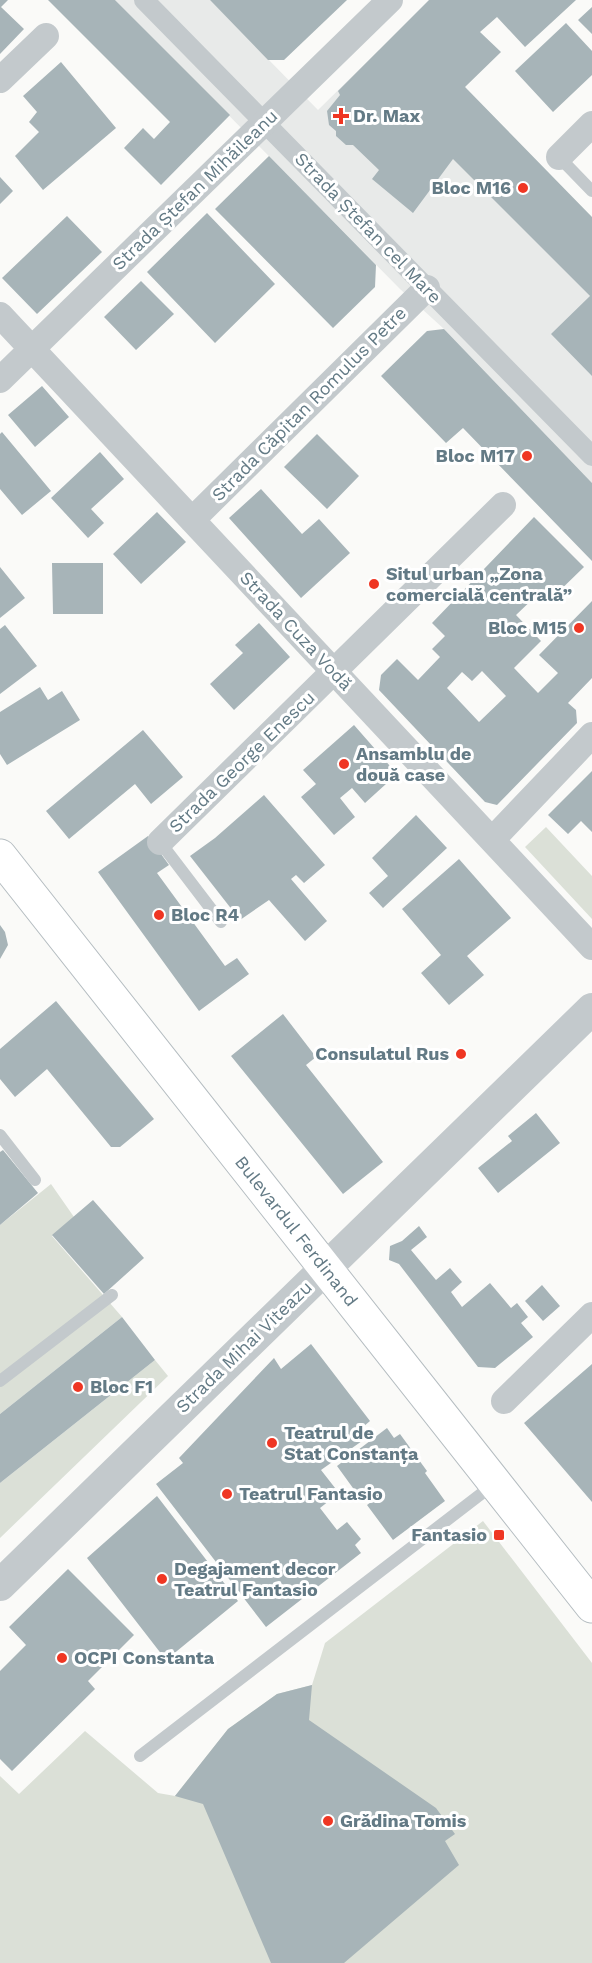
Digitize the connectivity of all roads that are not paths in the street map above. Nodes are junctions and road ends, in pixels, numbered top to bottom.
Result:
1 (144, 0) edge
2 (390, 0) edge
3 (46, 36) dead end
4 (0, 80) edge
5 (264, 122) junction
6 (592, 124) edge
7 (559, 157) joint
8 (592, 192) edge
9 (427, 288) junction
10 (0, 315) edge
11 (32, 349) junction
12 (0, 380) edge
13 (592, 456) edge
14 (503, 505) dead end
15 (192, 520) junction
16 (334, 671) junction
17 (592, 735) edge
18 (492, 840) junction
19 (160, 842) joint
20 (0, 856) edge
21 (221, 922) dead end
22 (592, 946) edge
23 (592, 1009) edge
24 (0, 1135) edge
25 (35, 1180) dead end
26 (325, 1268) junction
27 (112, 1295) dead end
28 (592, 1315) edge
29 (0, 1381) edge
30 (504, 1401) dead end
31 (495, 1483) junction
32 (0, 1585) edge
33 (592, 1606) edge
34 (140, 1756) dead end

1 - 5 street, Strada Ștefan cel Mare
2 - 5 street, Strada Ștefan Mihăileanu
3 - 4 street
5 - 9 street, Strada Ștefan cel Mare
5 - 11 street, Strada Ștefan Mihăileanu
6 - 7 street
7 - 8 lane
9 - 13 street, Strada Ștefan cel Mare
9 - 15 street, Strada Căpitan Romulus Petre
10 - 11 street, Strada Cuza Vodă
11 - 12 street, Strada Ștefan Mihăileanu
11 - 15 street, Strada Cuza Vodă
14 - 16 street, Strada George Enescu
15 - 16 street, Strada Cuza Vodă
16 - 18 street, Strada Cuza Vodă
16 - 19 street, Strada George Enescu
17 - 18 street
18 - 22 street, Strada Cuza Vodă
19 - 21 lane
20 - 26 main road, Bulevardul Ferdinand
23 - 26 street, Strada Mihai Viteazu
24 - 25 lane
26 - 31 main road, Bulevardul Ferdinand
26 - 32 street, Strada Mihai Viteazu
27 - 29 lane
28 - 30 street
31 - 33 main road, Bulevardul Ferdinand
31 - 34 lane

